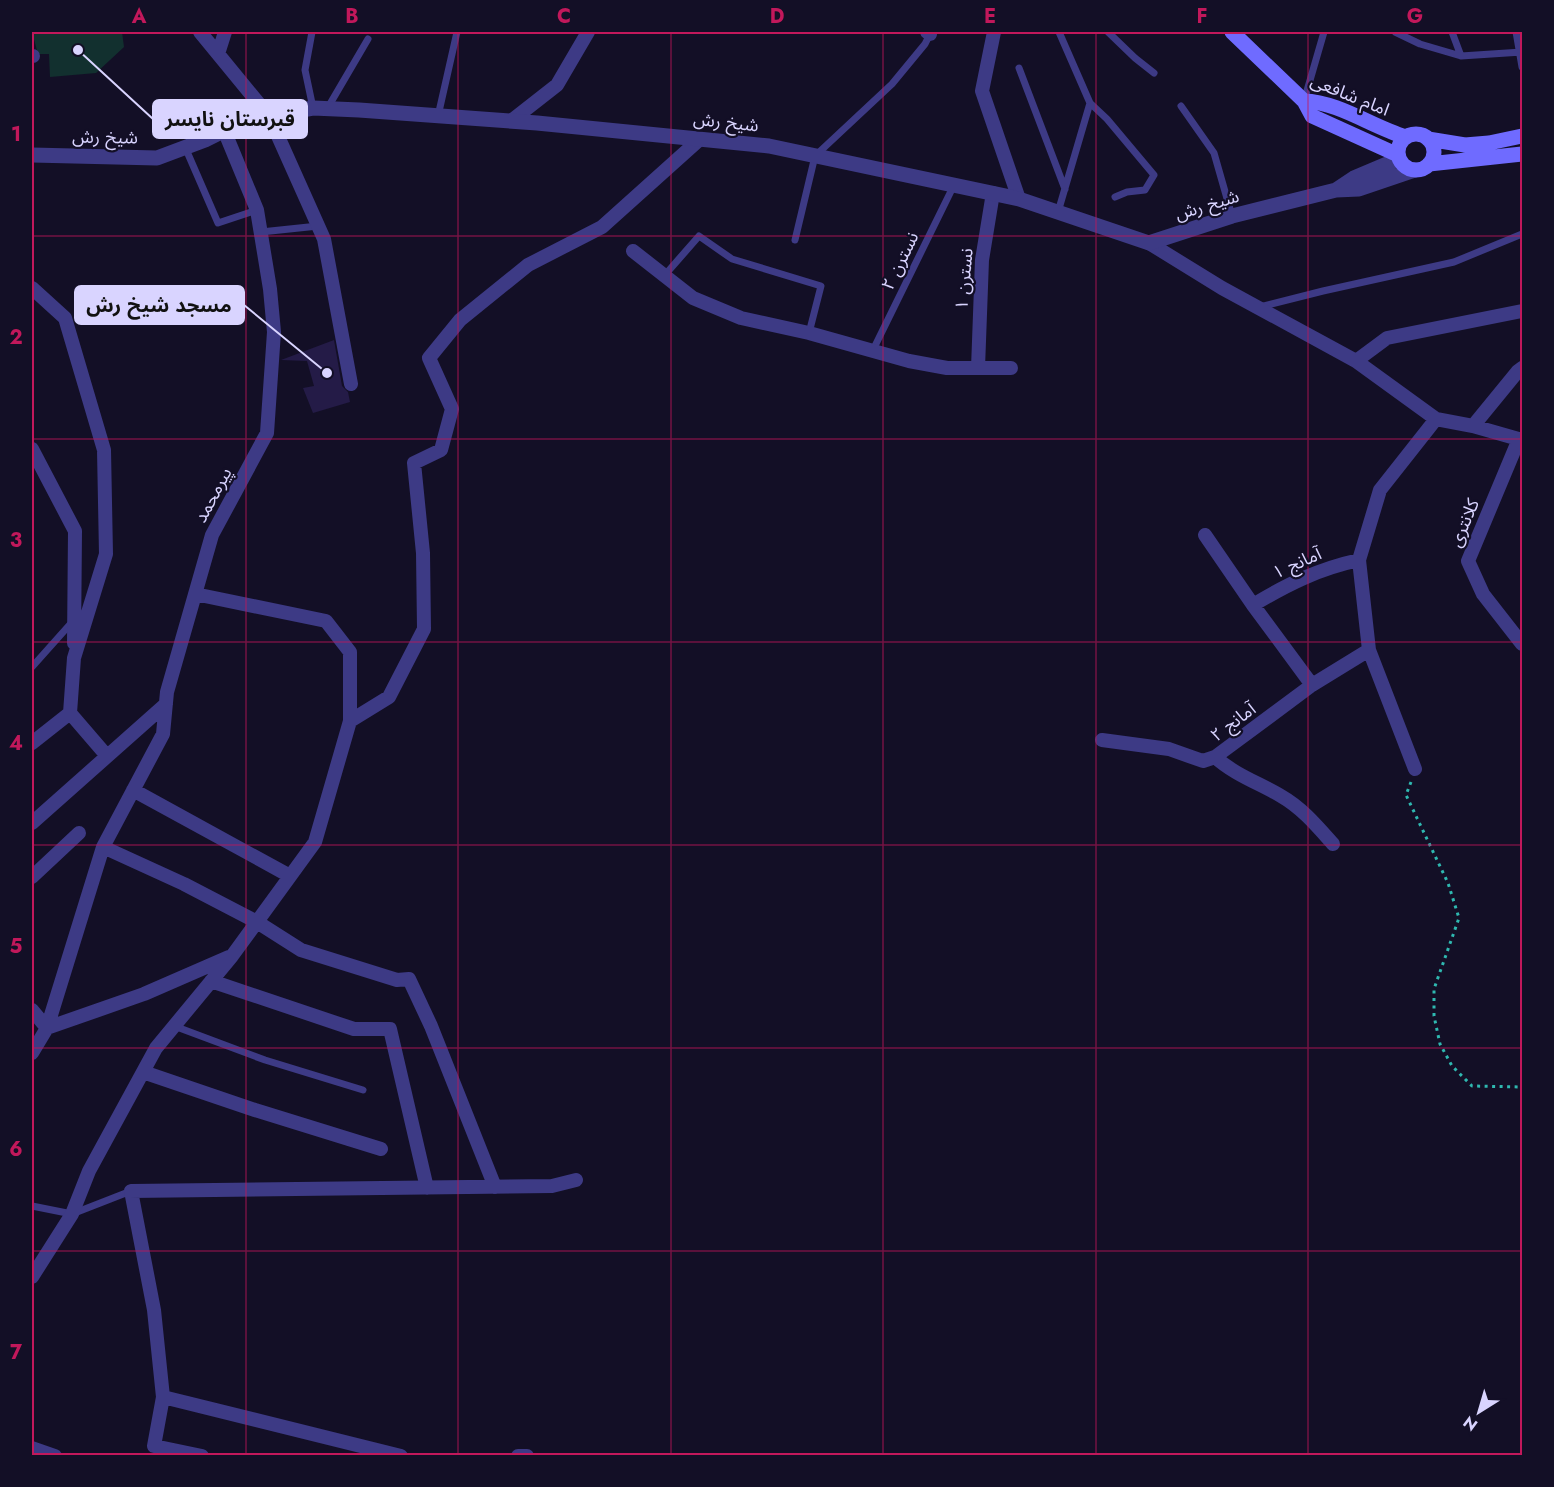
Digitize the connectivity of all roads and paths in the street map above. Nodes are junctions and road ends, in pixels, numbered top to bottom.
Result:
1 (200, 32) edge
2 (225, 32) edge
3 (312, 32) edge
4 (457, 32) edge
5 (588, 32) edge
6 (929, 32) edge
7 (994, 32) edge
8 (1059, 32) edge
9 (1108, 32) edge
10 (1232, 32) edge
11 (1324, 32) edge
12 (1395, 32) edge
13 (1452, 32) edge
14 (1516, 32) edge
15 (368, 39) dead end
16 (1521, 52) edge
17 (218, 54) junction
18 (1461, 56) junction
19 (1522, 67) edge
20 (1018, 68) dead end
21 (1154, 73) dead end
22 (1304, 101) junction
23 (1090, 103) junction
24 (1181, 106) dead end
25 (320, 108) junction
26 (268, 116) junction
27 (438, 116) junction
28 (510, 121) junction
29 (224, 130) junction
30 (1522, 136) edge
31 (1406, 137) junction
32 (1428, 139) junction
33 (700, 140) junction
34 (185, 147) junction
35 (32, 154) edge
36 (1522, 154) edge
37 (814, 156) junction
38 (1399, 157) junction
39 (1422, 167) junction
40 (954, 185) junction
41 (1065, 189) junction
42 (1336, 190) junction
43 (993, 193) junction
44 (1115, 197) dead end
45 (1019, 199) junction
46 (257, 210) junction
47 (1058, 212) junction
48 (1232, 216) junction
49 (318, 226) junction
50 (261, 232) junction
51 (1522, 234) edge
52 (795, 240) dead end
53 (1149, 243) junction
54 (633, 251) dead end
55 (664, 276) junction
56 (32, 288) edge
57 (1258, 307) junction
58 (1522, 311) edge
59 (809, 333) junction
60 (873, 350) junction
61 (1356, 361) junction
62 (978, 368) junction
63 (1011, 368) dead end
64 (1522, 368) edge
65 (351, 384) dead end
66 (1436, 419) junction
67 (1473, 426) junction
68 (1521, 440) edge
69 (32, 449) edge
70 (1205, 535) dead end
71 (1359, 560) junction
72 (195, 594) junction
73 (1252, 605) junction
74 (75, 619) junction
75 (1522, 644) edge
76 (1369, 650) junction
77 (74, 658) junction
78 (32, 668) edge
79 (1312, 685) junction
80 (166, 704) junction
81 (70, 713) junction
82 (350, 721) junction
83 (1102, 740) dead end
84 (32, 743) edge
85 (107, 756) junction
86 (1215, 757) junction
87 (1415, 769) joint
88 (133, 790) junction
89 (32, 823) edge
90 (79, 833) dead end
91 (1333, 844) dead end
92 (103, 848) junction
93 (290, 876) junction
94 (32, 877) edge
95 (257, 922) junction
96 (232, 956) junction
97 (212, 981) junction
98 (32, 1010) edge
99 (174, 1026) junction
100 (47, 1028) junction
101 (34, 1045) edge
102 (143, 1072) junction
103 (1522, 1087) edge
104 (363, 1090) dead end
105 (381, 1149) dead end
106 (576, 1179) dead end
107 (495, 1187) junction
108 (427, 1188) junction
109 (131, 1191) junction
110 (32, 1206) edge
111 (72, 1214) junction
112 (32, 1277) edge
113 (163, 1397) junction
114 (32, 1448) edge
115 (55, 1455) edge
116 (201, 1455) edge
117 (401, 1455) edge
118 (518, 1455) edge
119 (527, 1455) edge

1 - 17 street
2 - 17 street
3 - 25 lane
4 - 27 lane
5 - 28 street
6 - 37 lane
7 - 45 street
8 - 23 lane
9 - 21 lane
10 - 22 main road, امام شافعی
11 - 22 lane
12 - 18 lane
13 - 18 lane
14 - 16 lane
15 - 25 lane
16 - 18 lane
16 - 19 lane
17 - 26 street
20 - 41 lane
22 - 31 main road, امام شافعی
22 - 38 main road
23 - 41 lane
23 - 44 lane
24 - 48 lane
25 - 26 street, شیخ رش
25 - 27 street, شیخ رش
26 - 29 street, شیخ رش
26 - 49 street
27 - 28 street, شیخ رش
28 - 33 street, شیخ رش
29 - 34 street, شیخ رش
29 - 46 street, پیرمحمد
30 - 32 main road
31 - 32 main road
31 - 38 main road
32 - 39 main road
33 - 37 street, شیخ رش
33 - 82 street
34 - 35 street, شیخ رش
34 - 46 lane
36 - 39 main road
37 - 40 street, شیخ رش
37 - 52 lane
38 - 39 main road
38 - 42 street, شیخ رش
39 - 42 street
40 - 43 street, شیخ رش
40 - 60 lane, نسترن ۲
41 - 47 lane
42 - 48 street, شیخ رش
43 - 45 street, شیخ رش
43 - 62 street, نسترن ۱
45 - 47 street, شیخ رش
46 - 50 street, پیرمحمد
47 - 53 street, شیخ رش
48 - 53 street, شیخ رش
49 - 50 lane
49 - 65 street
50 - 72 street, پیرمحمد
51 - 57 lane
53 - 57 street
54 - 55 street
55 - 59 street
55 - 59 lane
56 - 77 street
57 - 61 street
58 - 61 street
59 - 60 street
60 - 62 street
61 - 66 street
62 - 63 street
64 - 67 street
66 - 67 street
66 - 71 street
67 - 68 street
68 - 75 street, کلانتری
69 - 74 street
70 - 73 street
71 - 73 street, آمانج ۱
71 - 76 street
72 - 80 street, پیرمحمد
72 - 82 street
73 - 79 street
74 - 77 street
74 - 78 lane
76 - 79 street, آمانج ۲
76 - 87 street
77 - 81 street
79 - 86 street, آمانج ۲
80 - 85 street
80 - 88 street, پیرمحمد
81 - 84 street
81 - 85 street
82 - 93 street
83 - 86 street, آمانج ۲
85 - 89 street
86 - 91 street
87 - 103 path
88 - 92 street, پیرمحمد
88 - 93 street
90 - 94 street
92 - 95 street
92 - 100 street, پیرمحمد
93 - 95 street
95 - 96 street
95 - 107 street
96 - 97 street
96 - 100 street
97 - 99 street
97 - 108 street
98 - 100 street
99 - 102 street
99 - 104 lane
100 - 101 street, پیرمحمد
102 - 105 street
102 - 111 street
106 - 107 street
107 - 108 street
108 - 109 street
109 - 111 lane
109 - 113 street
110 - 111 lane
111 - 112 street
113 - 116 street
113 - 117 street
114 - 115 street
118 - 119 street

